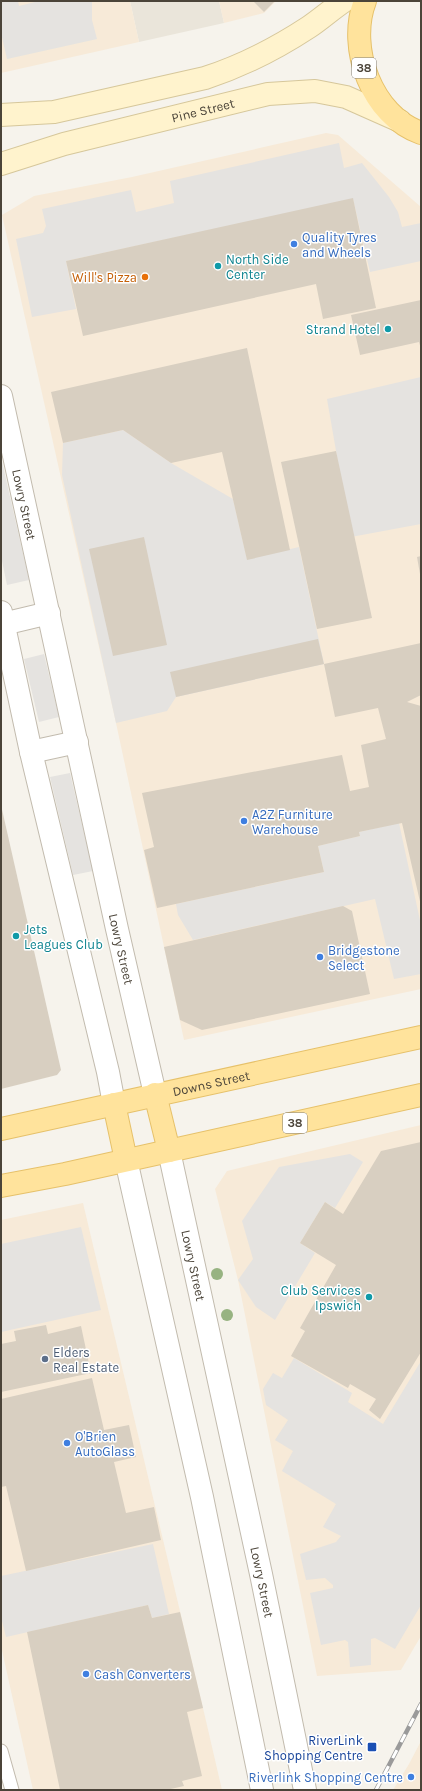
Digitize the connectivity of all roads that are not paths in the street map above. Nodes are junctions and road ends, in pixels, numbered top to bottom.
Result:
1 (344, 1) edge
2 (365, 1) edge
3 (1, 115) edge
4 (416, 131) edge
5 (1, 164) edge
6 (1, 396) edge
7 (48, 613) junction
8 (2, 618) edge
9 (77, 742) junction
10 (31, 752) junction
11 (421, 1037) edge
12 (155, 1094) junction
13 (421, 1095) edge
14 (114, 1104) junction
15 (1, 1129) edge
16 (168, 1151) junction
17 (126, 1160) junction
18 (1, 1186) edge
19 (1, 1751) edge
20 (12, 1790) edge
21 (262, 1790) edge
22 (305, 1790) edge

1 - 3 main road
2 - 4 main road, 38
4 - 5 main road, Pine Street
6 - 7 street, Lowry Street
7 - 8 street
7 - 9 street, Lowry Street
8 - 10 street
9 - 10 street
9 - 12 street, Lowry Street
10 - 14 street
11 - 12 main road, Downs Street
12 - 14 main road, Downs Street
12 - 16 main road, Lowry Street
13 - 16 main road, 38
14 - 15 main road, Downs Street
14 - 17 main road
16 - 17 main road, 38
16 - 22 street, Lowry Street
17 - 18 main road, 38
17 - 21 street
19 - 20 lane

